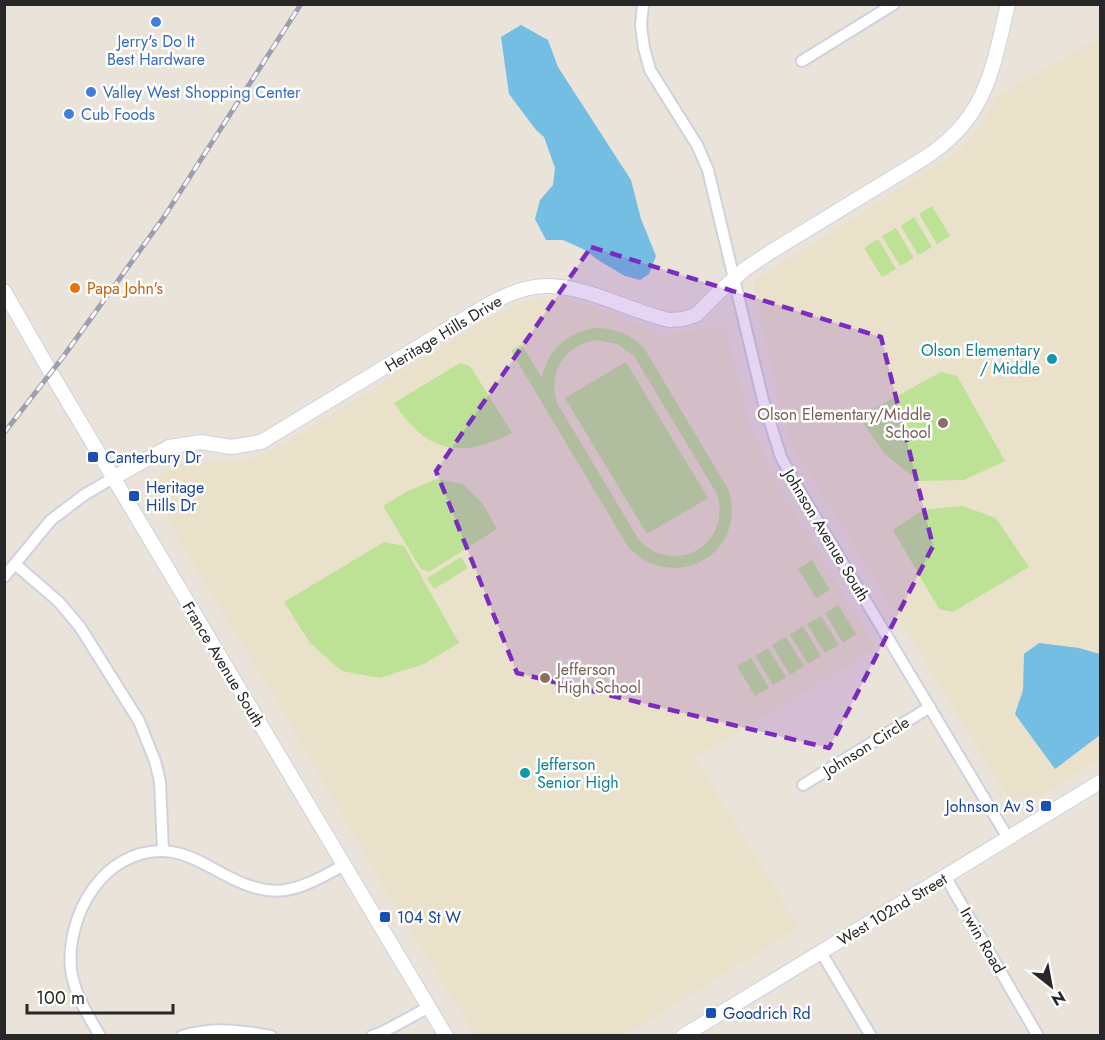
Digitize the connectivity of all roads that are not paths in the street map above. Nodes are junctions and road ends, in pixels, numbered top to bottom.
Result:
1 (643, 4) edge
2 (894, 4) edge
3 (1008, 4) edge
4 (802, 61) dead end
5 (734, 279) junction
6 (4, 291) edge
7 (113, 478) junction
8 (15, 564) junction
9 (4, 577) edge
10 (930, 707) junction
11 (1101, 782) edge
12 (803, 785) dead end
13 (1008, 838) junction
14 (163, 851) junction
15 (344, 864) junction
16 (945, 876) junction
17 (821, 952) junction
18 (429, 1007) junction
19 (698, 1032) edge
20 (100, 1035) edge
21 (182, 1035) edge
22 (271, 1035) edge
23 (372, 1035) edge
24 (446, 1035) edge
25 (683, 1035) edge
26 (871, 1035) edge
27 (1038, 1035) edge

1 - 5 street, Johnson Avenue South
2 - 4 street
3 - 5 street, Heritage Hills Drive
5 - 7 street, Heritage Hills Drive
5 - 10 street, Johnson Avenue South
6 - 7 street, France Avenue South
7 - 8 street
7 - 15 street, France Avenue South
8 - 9 street
8 - 14 street
10 - 12 street, Johnson Circle
10 - 13 street, Johnson Avenue South
11 - 13 street, West 102nd Street
13 - 16 street, West 102nd Street
14 - 15 street
14 - 20 street
15 - 18 street, France Avenue South
16 - 17 street, West 102nd Street
16 - 27 street, Irwin Road
17 - 19 street, West 102nd Street
17 - 26 street
18 - 23 street
18 - 24 street, France Avenue South
19 - 25 street, West 102nd Street
21 - 22 street

